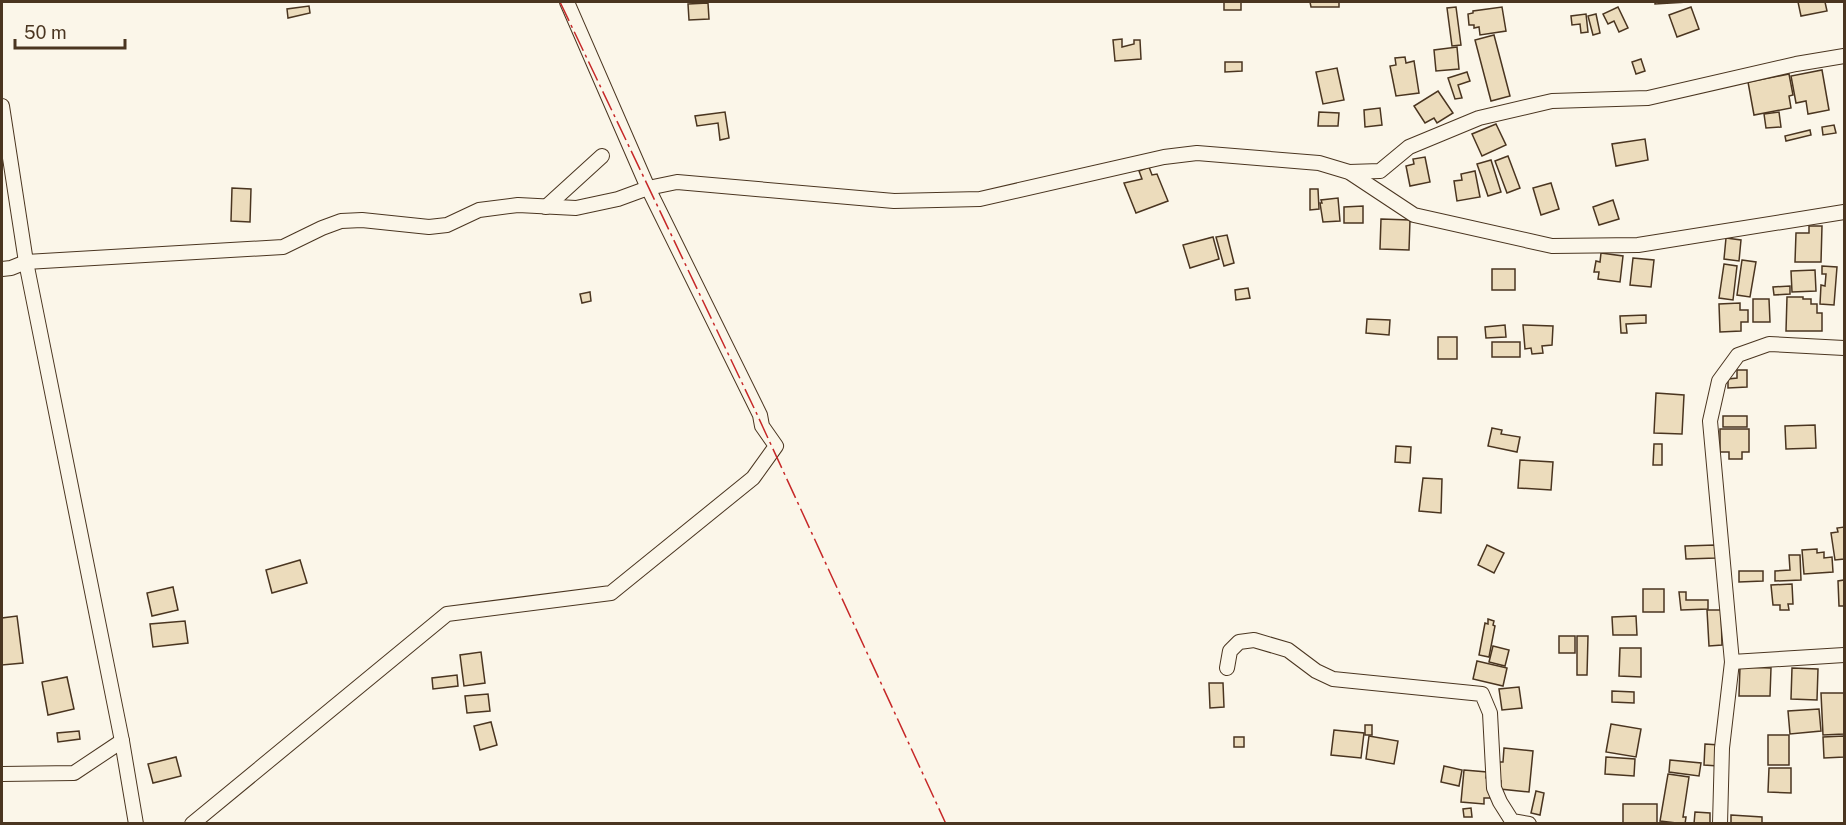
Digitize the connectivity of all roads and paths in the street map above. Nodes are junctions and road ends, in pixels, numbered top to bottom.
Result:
1 (567, 2) edge
2 (1845, 56) edge
3 (2, 106) edge
4 (602, 156) dead end
5 (1349, 172) junction
6 (648, 188) junction
7 (546, 207) junction
8 (1845, 212) edge
9 (26, 262) junction
10 (2, 269) edge
11 (1845, 348) edge
12 (1845, 655) edge
13 (1732, 662) junction
14 (1227, 668) dead end
15 (122, 741) junction
16 (2, 774) edge
17 (136, 824) edge
18 (192, 824) edge
19 (1529, 824) edge
20 (1720, 824) edge

1 - 6 street
2 - 5 street
3 - 9 street
4 - 7 street
5 - 6 street
5 - 8 street
6 - 7 street
6 - 18 street
7 - 9 street
9 - 10 street
9 - 15 street
11 - 13 street
12 - 13 street
13 - 20 street
14 - 19 street
15 - 16 street
15 - 17 street

